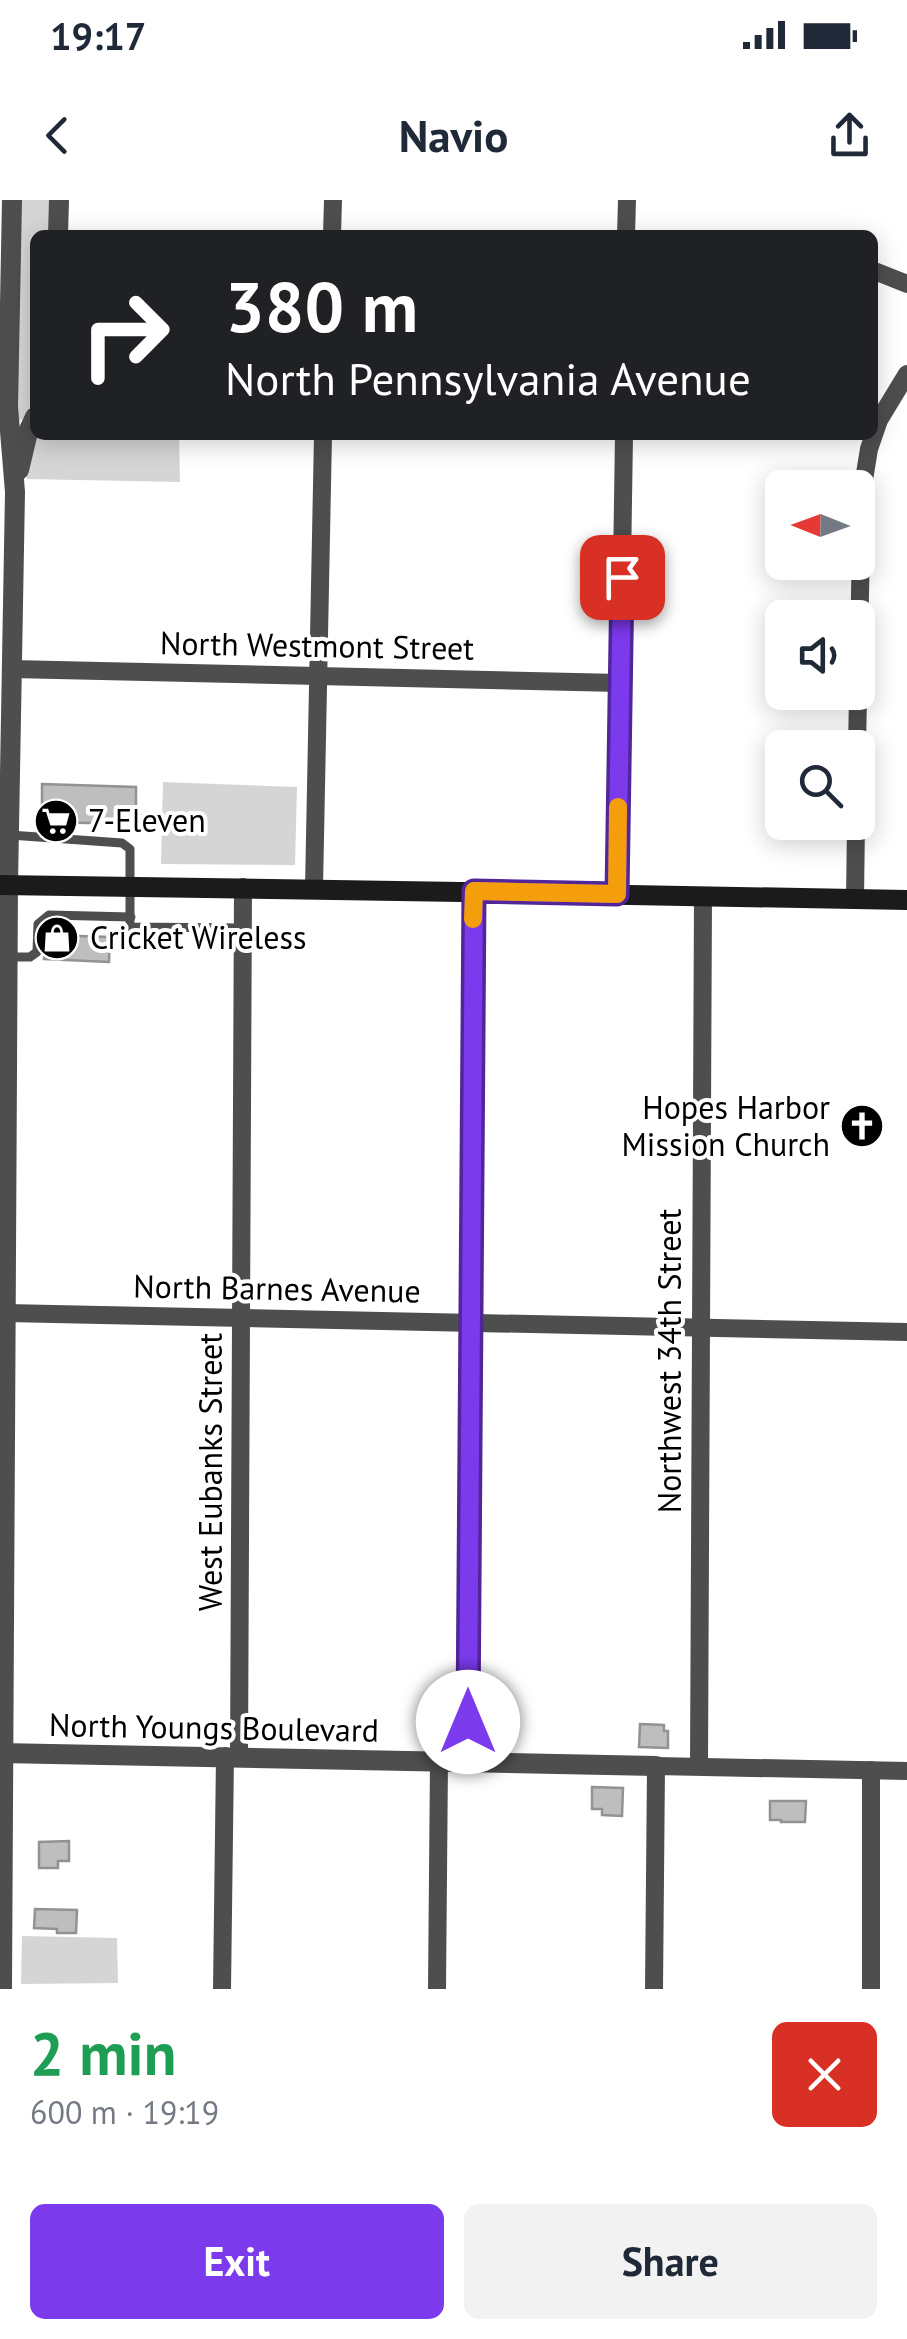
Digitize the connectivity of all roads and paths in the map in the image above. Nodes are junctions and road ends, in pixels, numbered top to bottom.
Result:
1 (12, 200) edge
2 (59, 200) edge
3 (333, 200) edge
4 (627, 200) edge
5 (58, 230) edge
6 (332, 230) edge
7 (626, 230) edge
8 (878, 272) edge
9 (907, 284) edge
10 (907, 374) edge
11 (878, 423) edge
12 (18, 428) edge
13 (323, 440) edge
14 (624, 440) edge
15 (873, 440) edge
16 (7, 519) edge
17 (12, 669) junction
18 (318, 676) junction
19 (620, 683) junction
20 (857, 730) edge
21 (10, 835) junction
22 (856, 840) edge
23 (4, 885) edge
24 (243, 887) junction
25 (132, 888) junction
26 (314, 888) junction
27 (474, 891) junction
28 (617, 894) junction
29 (703, 896) junction
30 (855, 899) junction
31 (907, 900) edge
32 (131, 916) junction
33 (243, 928) junction
34 (4, 957) edge
35 (3, 1171) edge
36 (6, 1313) junction
37 (242, 1318) junction
38 (470, 1323) junction
39 (700, 1328) junction
40 (907, 1332) edge
41 (2, 1753) edge
42 (232, 1757) junction
43 (439, 1761) junction
44 (468, 1762) junction
45 (656, 1766) junction
46 (699, 1766) junction
47 (871, 1770) junction
48 (907, 1771) edge
49 (2, 1989) edge
50 (222, 1989) edge
51 (438, 1989) edge
52 (654, 1989) edge
53 (871, 1989) edge

1 - 12 street
2 - 5 street
3 - 6 street
4 - 7 street
8 - 9 street
10 - 11 street
12 - 16 street
13 - 18 street
14 - 19 street
15 - 20 street
16 - 17 street
17 - 18 street, North Westmont Street
17 - 21 street
18 - 19 street, North Westmont Street
18 - 26 street
19 - 28 street
21 - 23 street
21 - 25 lane
22 - 30 street
23 - 25 main road
23 - 34 street
24 - 25 main road
24 - 26 main road
24 - 33 street, West Eubanks Street
25 - 32 lane
26 - 27 main road
27 - 28 main road
27 - 38 street
28 - 29 main road
29 - 30 main road
29 - 39 street, Northwest 34th Street
30 - 31 main road
32 - 33 lane
32 - 34 lane
33 - 37 street, West Eubanks Street
34 - 35 street
35 - 36 street
36 - 37 street, North Barnes Avenue
36 - 41 street
37 - 38 street, North Barnes Avenue
37 - 42 street, West Eubanks Street
38 - 39 street, North Barnes Avenue
38 - 44 street
39 - 40 street, North Barnes Avenue
39 - 46 street, Northwest 34th Street
41 - 42 street, North Youngs Boulevard
41 - 49 street
42 - 43 street, North Youngs Boulevard
42 - 50 street, West Eubanks Street
43 - 44 street, North Youngs Boulevard
43 - 51 street
44 - 45 street, North Youngs Boulevard
45 - 46 street, North Youngs Boulevard
45 - 52 street
46 - 47 street, North Youngs Boulevard
47 - 48 street, North Youngs Boulevard
47 - 53 street

